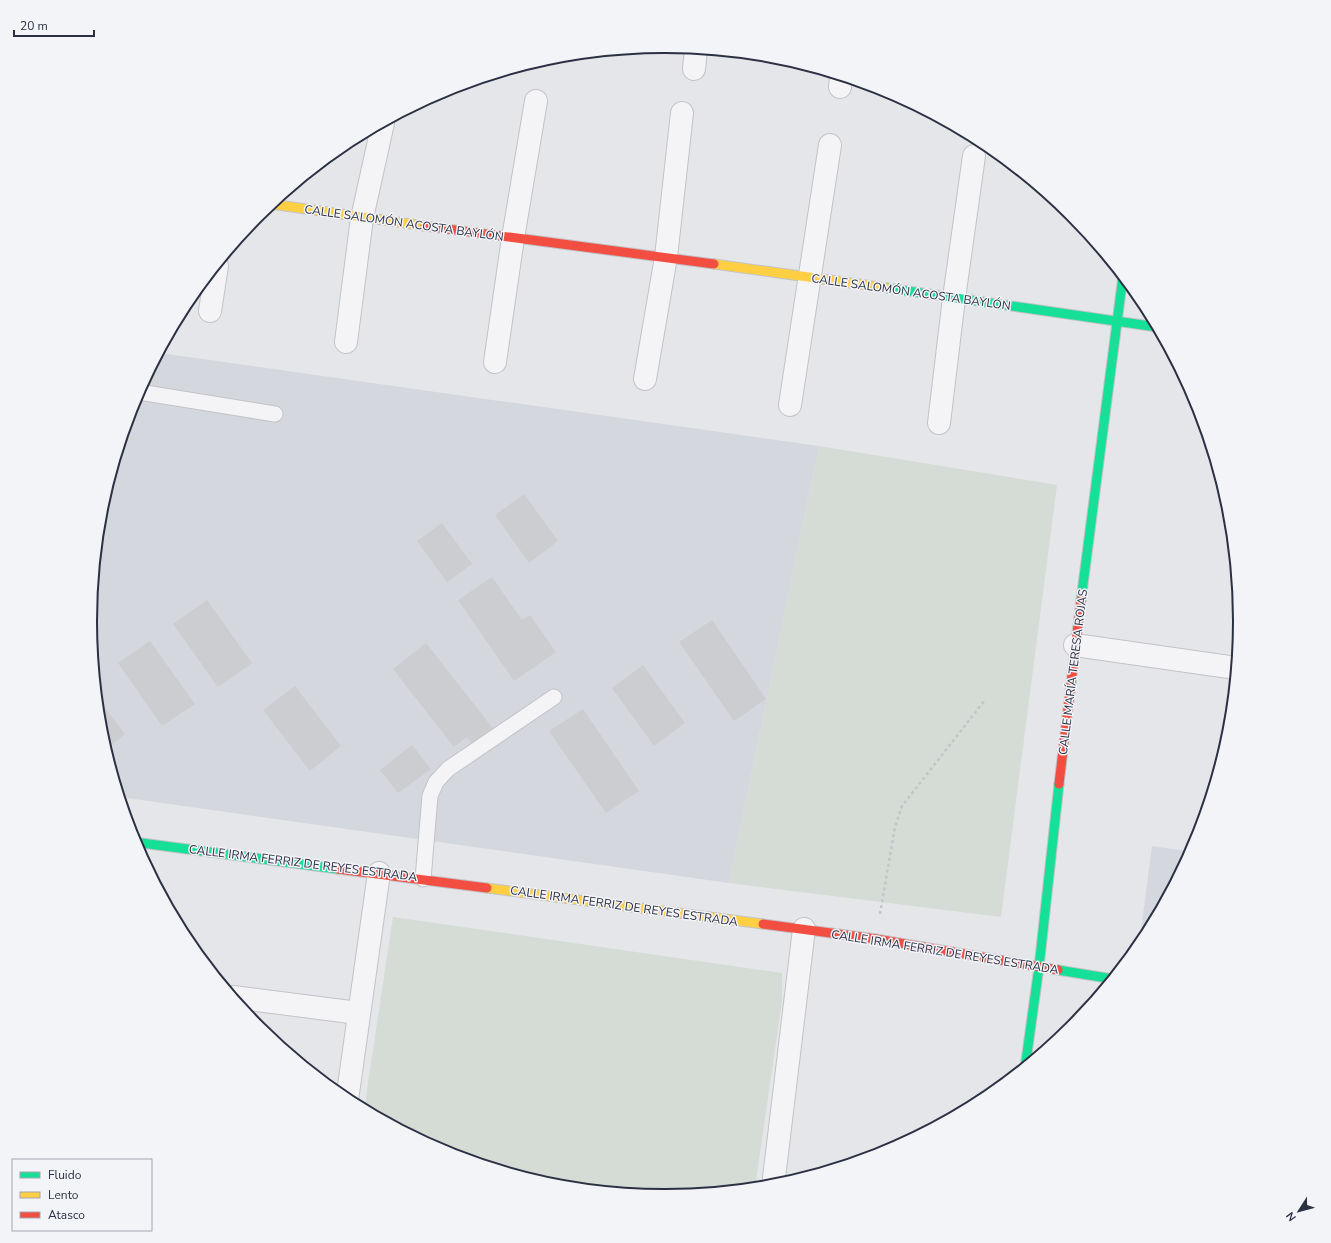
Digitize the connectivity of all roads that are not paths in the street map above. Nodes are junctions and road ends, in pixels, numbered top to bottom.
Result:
1 (536, 101) dead end
2 (682, 113) dead end
3 (382, 129) edge
4 (830, 145) dead end
5 (974, 156) dead end
6 (279, 205) edge
7 (362, 218) junction
8 (513, 238) junction
9 (666, 257) junction
10 (216, 273) edge
11 (810, 278) junction
12 (1122, 283) edge
13 (954, 298) junction
14 (210, 311) dead end
15 (1117, 320) junction
16 (1150, 325) edge
17 (346, 342) dead end
18 (495, 362) dead end
19 (645, 379) dead end
20 (145, 393) edge
21 (790, 405) dead end
22 (276, 414) dead end
23 (938, 423) dead end
24 (1075, 645) junction
25 (1232, 667) edge
26 (554, 697) dead end
27 (142, 843) edge
28 (379, 873) junction
29 (423, 879) junction
30 (804, 929) junction
31 (1039, 967) junction
32 (1108, 978) edge
33 (240, 998) edge
34 (358, 1013) junction
35 (1025, 1062) edge
36 (348, 1093) edge
37 (774, 1179) edge

1 - 8 street
2 - 9 street
3 - 7 street
4 - 11 street
5 - 13 street
6 - 7 street, CALLE SALOMÓN ACOSTA BAYLÓN
7 - 8 street, CALLE SALOMÓN ACOSTA BAYLÓN
7 - 17 street
8 - 9 street, CALLE SALOMÓN ACOSTA BAYLÓN
8 - 18 street, CALLE SALOMÓN ACOSTA BAYLÓN
9 - 11 street, CALLE SALOMÓN ACOSTA BAYLÓN
9 - 19 street
10 - 14 street
11 - 13 street, CALLE SALOMÓN ACOSTA BAYLÓN
11 - 21 street
12 - 15 street, CALLE MARÍA TERESA ROJAS
13 - 15 street, CALLE SALOMÓN ACOSTA BAYLÓN
13 - 23 street
15 - 16 street, CALLE SALOMÓN ACOSTA BAYLÓN
15 - 24 street, CALLE MARÍA TERESA ROJAS
20 - 22 lane
24 - 25 street
24 - 31 street, CALLE MARÍA TERESA ROJAS
26 - 29 lane
27 - 28 street, CALLE IRMA FERRIZ DE REYES ESTRADA
28 - 29 street, CALLE IRMA FERRIZ DE REYES ESTRADA
28 - 34 street, CALLE IRMA FERRIZ DE REYES ESTRADA
29 - 30 street, CALLE IRMA FERRIZ DE REYES ESTRADA
30 - 31 street, CALLE IRMA FERRIZ DE REYES ESTRADA
30 - 37 street
31 - 32 street, CALLE IRMA FERRIZ DE REYES ESTRADA
31 - 35 street, CALLE MARÍA TERESA ROJAS
33 - 34 street
34 - 36 street, CALLE IRMA FERRIZ DE REYES ESTRADA

